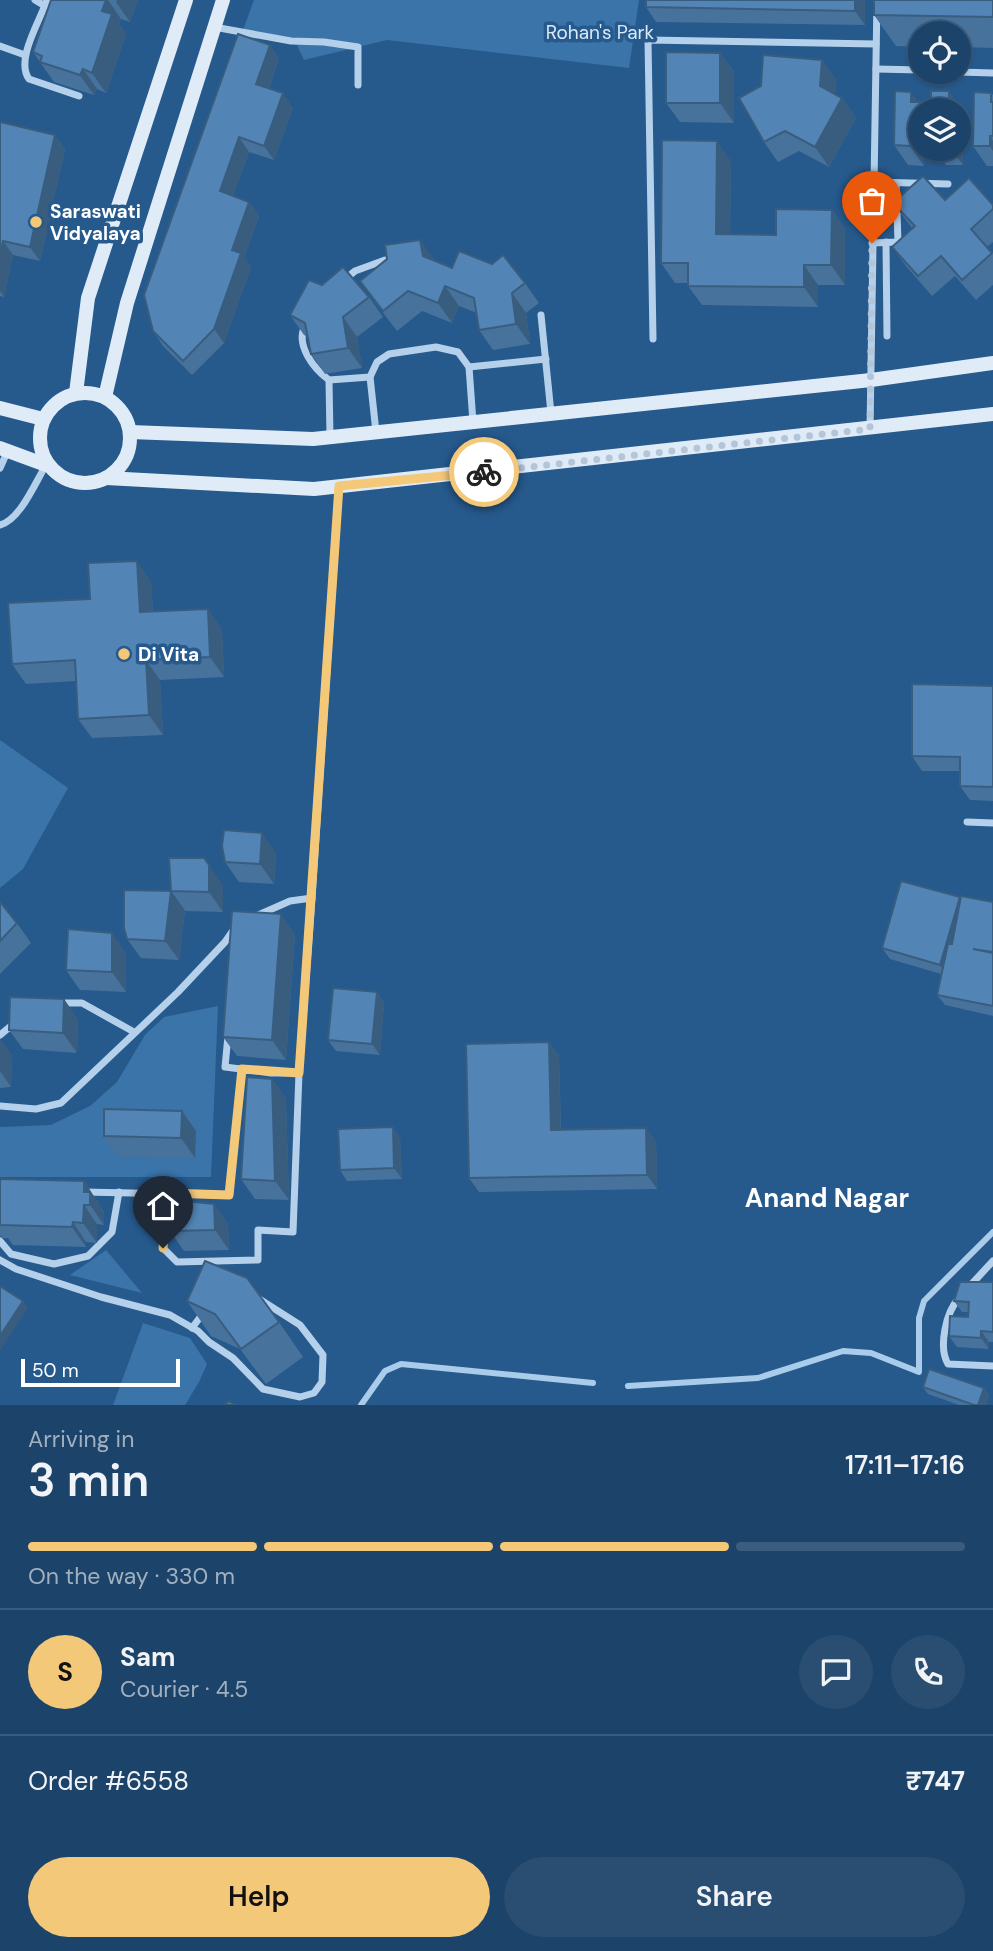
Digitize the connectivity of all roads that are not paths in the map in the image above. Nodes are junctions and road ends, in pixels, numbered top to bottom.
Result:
1 (36, 0) edge
2 (186, 0) edge
3 (222, 0) edge
4 (877, 0) edge
5 (46, 3) edge
6 (214, 27) junction
7 (876, 44) junction
8 (0, 46) edge
9 (25, 55) junction
10 (876, 69) junction
11 (908, 70) edge
12 (971, 72) edge
13 (993, 73) edge
14 (358, 85) dead end
15 (79, 96) edge
16 (874, 183) junction
17 (896, 183) junction
18 (948, 184) dead end
19 (886, 242) junction
20 (872, 243) junction
21 (385, 260) edge
22 (338, 285) edge
23 (541, 315) dead end
24 (308, 321) edge
25 (887, 336) dead end
26 (653, 339) dead end
27 (546, 359) junction
28 (993, 363) edge
29 (468, 367) junction
30 (370, 377) junction
31 (329, 380) junction
32 (871, 380) junction
33 (76, 393) junction
34 (105, 397) junction
35 (0, 408) edge
36 (551, 413) junction
37 (993, 414) edge
38 (43, 419) junction
39 (473, 422) junction
40 (870, 429) junction
41 (130, 432) junction
42 (376, 433) junction
43 (330, 437) junction
44 (4, 449) edge
45 (46, 465) junction
46 (0, 468) edge
47 (106, 478) junction
48 (339, 486) junction
49 (0, 525) edge
50 (967, 822) dead end
51 (993, 823) edge
52 (313, 898) junction
53 (248, 919) edge
54 (237, 937) edge
55 (43, 1003) edge
56 (25, 1014) edge
57 (229, 1030) edge
58 (134, 1032) junction
59 (0, 1034) edge
60 (242, 1069) junction
61 (299, 1073) junction
62 (0, 1106) edge
63 (79, 1192) edge
64 (119, 1192) junction
65 (167, 1193) junction
66 (0, 1241) edge
67 (0, 1260) edge
68 (993, 1261) edge
69 (243, 1292) edge
70 (207, 1306) edge
71 (192, 1328) junction
72 (993, 1366) edge

1 - 5 street
2 - 33 main road
3 - 6 main road
4 - 7 street
5 - 9 street
6 - 14 street
6 - 34 main road
7 - 10 street
7 - 26 street
8 - 9 street
9 - 15 street
10 - 11 street
10 - 16 street
12 - 13 street
16 - 17 street
16 - 20 street
17 - 18 street
17 - 19 street
19 - 20 street
19 - 25 street
20 - 32 street
21 - 22 street
23 - 27 street
24 - 31 street
27 - 29 street
27 - 36 street
28 - 32 main road
29 - 30 street
29 - 39 street
30 - 31 street
30 - 42 street
31 - 43 street
32 - 36 main road
32 - 40 street
33 - 34 main road
33 - 38 main road
34 - 41 main road
35 - 38 main road
36 - 39 main road
37 - 40 main road
38 - 45 main road
39 - 42 main road
40 - 48 main road
41 - 43 main road
41 - 47 main road
42 - 43 main road
44 - 45 main road
44 - 46 street
45 - 47 main road
45 - 49 street
47 - 48 main road
48 - 52 street
50 - 51 street
52 - 53 street
52 - 61 street
54 - 58 street
55 - 58 street
56 - 59 street
57 - 60 street
58 - 62 street
60 - 61 street
60 - 65 street
61 - 65 street
63 - 64 street
64 - 65 street
64 - 66 street
67 - 71 street
68 - 72 street
69 - 71 street
70 - 71 street

